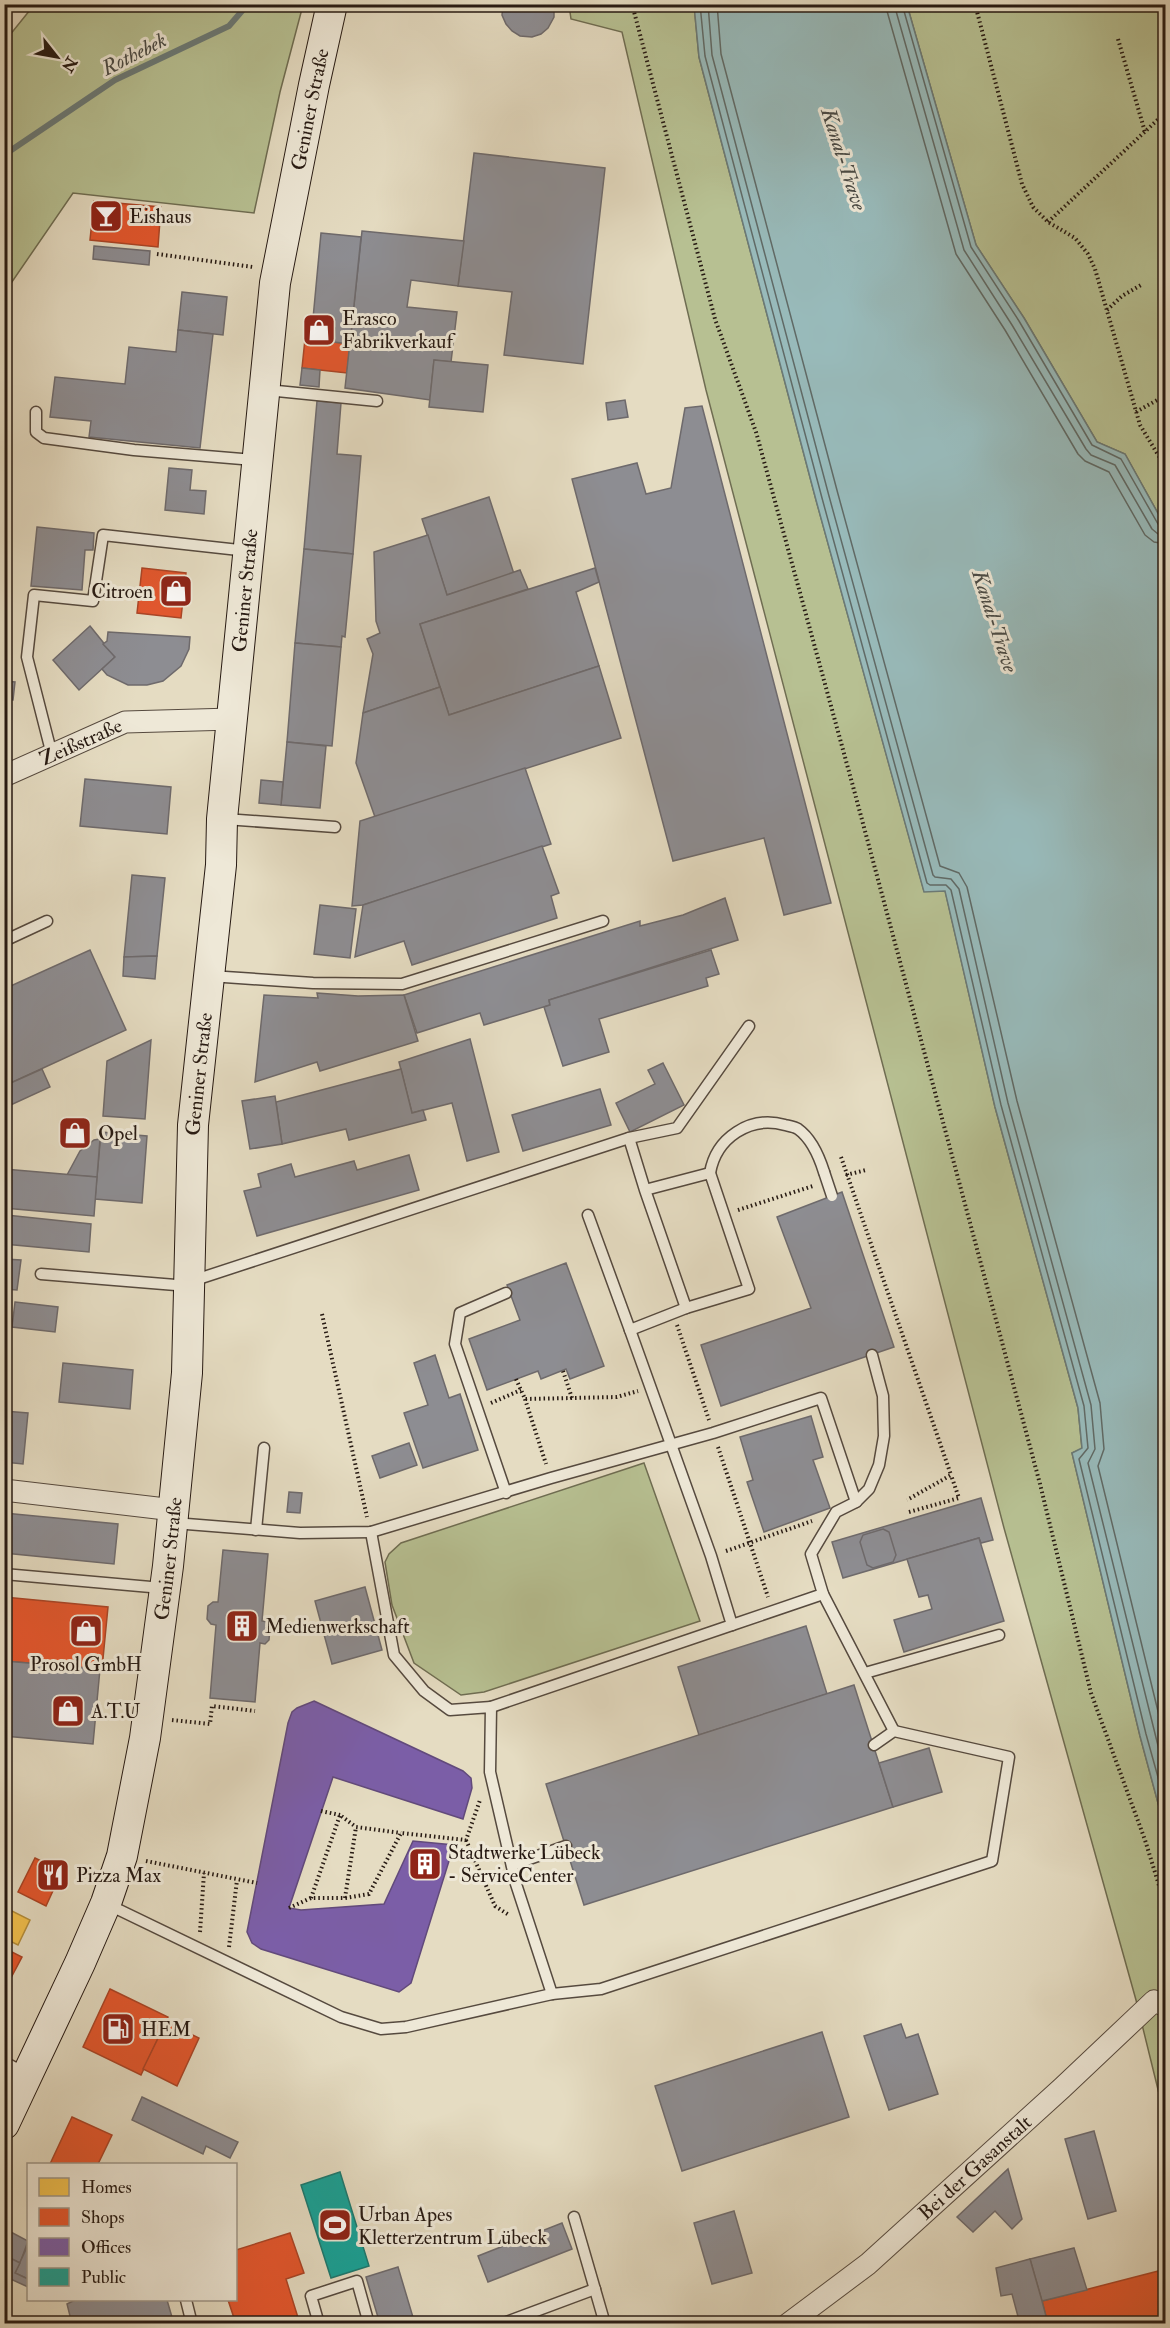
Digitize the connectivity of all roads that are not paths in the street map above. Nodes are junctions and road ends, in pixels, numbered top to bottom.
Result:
1 (332, 4) edge
2 (264, 389) junction
3 (377, 401) dead end
4 (36, 412) dead end
5 (258, 460) junction
6 (248, 551) junction
7 (232, 719) junction
8 (52, 755) junction
9 (4, 776) edge
10 (222, 819) junction
11 (335, 827) dead end
12 (47, 921) dead end
13 (603, 921) dead end
14 (4, 941) edge
15 (210, 976) junction
16 (749, 1026) dead end
17 (629, 1138) junction
18 (710, 1173) junction
19 (645, 1190) junction
20 (832, 1196) dead end
21 (588, 1215) dead end
22 (41, 1274) dead end
23 (189, 1284) junction
24 (506, 1293) dead end
25 (686, 1308) junction
26 (630, 1330) junction
27 (872, 1354) dead end
28 (671, 1444) junction
29 (264, 1448) dead end
30 (4, 1490) edge
31 (506, 1493) junction
32 (855, 1502) junction
33 (173, 1516) junction
34 (256, 1530) junction
35 (371, 1533) junction
36 (4, 1574) edge
37 (165, 1589) junction
38 (823, 1594) junction
39 (732, 1625) junction
40 (999, 1635) dead end
41 (865, 1673) junction
42 (491, 1707) junction
43 (894, 1731) junction
44 (873, 1745) dead end
45 (566, 1846) dead end
46 (512, 1865) junction
47 (106, 1903) junction
48 (552, 1994) junction
49 (1160, 2003) edge
50 (16, 2068) edge
51 (4, 2124) edge
52 (574, 2217) dead end
53 (595, 2289) junction
54 (186, 2301) edge
55 (192, 2324) edge
56 (319, 2324) edge
57 (369, 2324) edge
58 (501, 2324) edge
59 (605, 2324) edge
60 (788, 2324) edge

1 - 2 main road, Geniner Straße
2 - 3 lane
2 - 5 main road, Geniner Straße
4 - 5 lane
5 - 6 main road, Geniner Straße
6 - 7 main road, Geniner Straße
6 - 8 lane
7 - 8 street, Zeißstraße
7 - 10 main road, Geniner Straße
8 - 9 street, Zeißstraße
10 - 11 lane
10 - 15 main road, Geniner Straße
12 - 14 lane
13 - 15 lane
15 - 23 main road, Geniner Straße
16 - 17 lane
17 - 19 lane
17 - 23 lane
18 - 19 lane
18 - 20 lane, bridge
18 - 25 lane
19 - 25 lane
21 - 26 lane
22 - 23 lane
23 - 33 main road, Geniner Straße
24 - 31 lane
25 - 26 lane
26 - 28 lane
27 - 32 lane
28 - 31 lane
28 - 32 lane
28 - 39 lane
29 - 34 lane
30 - 33 street
31 - 35 lane
32 - 38 lane
33 - 34 lane
33 - 37 main road, Geniner Straße
34 - 35 lane
35 - 42 lane
36 - 37 lane
37 - 47 main road, Geniner Straße
38 - 39 lane
38 - 41 lane
39 - 42 lane
40 - 41 lane
41 - 43 lane
42 - 46 lane
43 - 44 lane
43 - 48 lane
45 - 46 lane
46 - 48 lane
47 - 48 lane
47 - 50 main road, Geniner Straße
49 - 60 street, Bei der Gasanstalt
50 - 51 main road, Geniner Straße
52 - 53 lane
53 - 58 lane
53 - 59 lane
54 - 55 lane
56 - 57 lane

